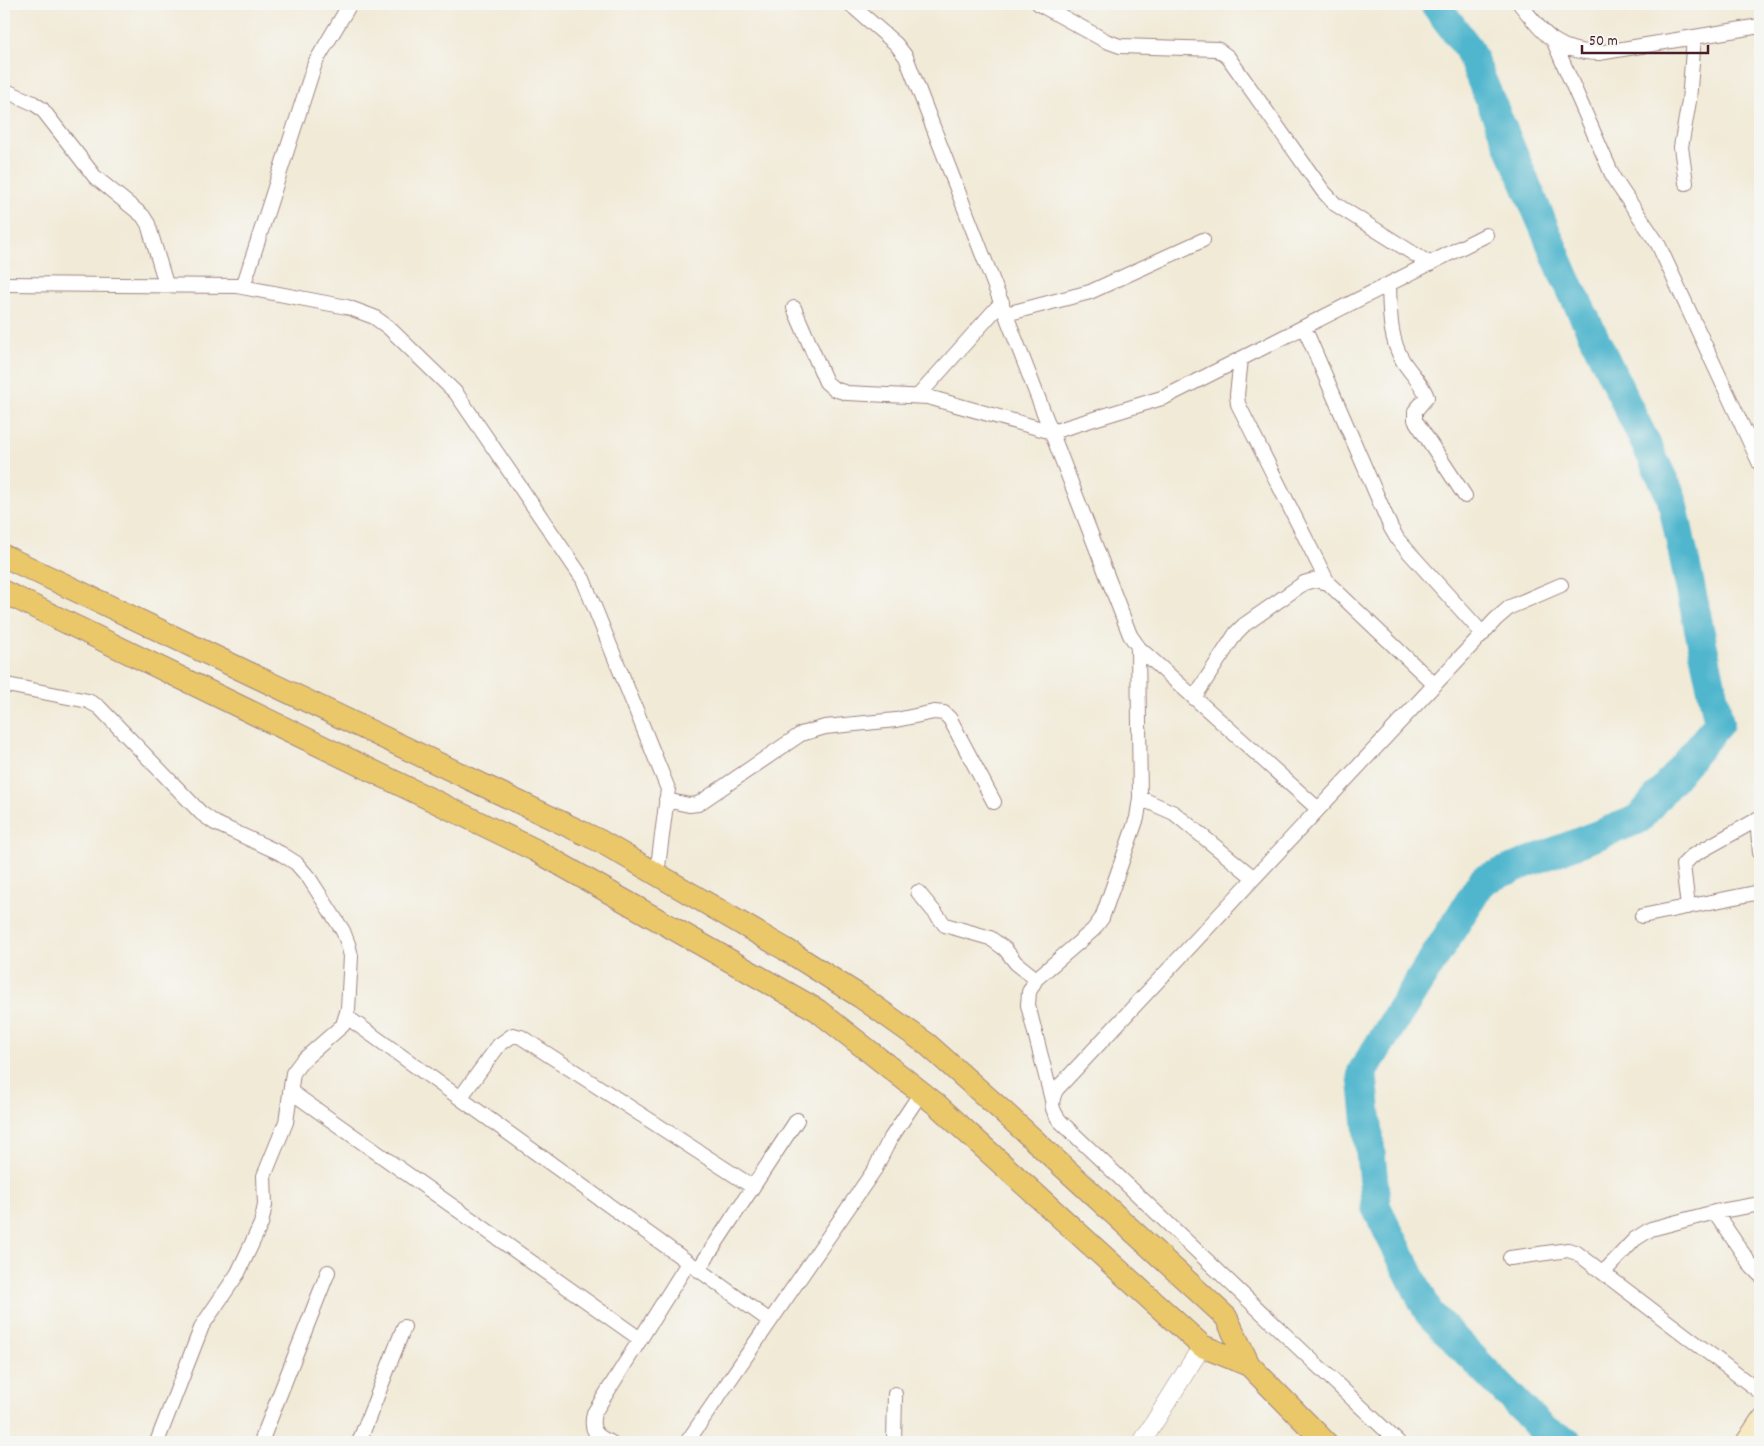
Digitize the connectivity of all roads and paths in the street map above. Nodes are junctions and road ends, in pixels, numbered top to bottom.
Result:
1 (350, 4) edge
2 (850, 4) edge
3 (1039, 4) edge
4 (1520, 4) edge
5 (1760, 26) edge
6 (1694, 37) junction
7 (1554, 42) junction
8 (4, 90) edge
9 (1686, 183) dead end
10 (1486, 236) dead end
11 (1203, 240) dead end
12 (1430, 264) junction
13 (4, 284) edge
14 (166, 284) junction
15 (1389, 285) junction
16 (243, 287) junction
17 (794, 308) dead end
18 (1004, 308) junction
19 (1304, 327) junction
20 (1241, 359) junction
21 (919, 395) junction
22 (1052, 432) junction
23 (1760, 464) edge
24 (1465, 496) dead end
25 (4, 556) edge
26 (1328, 583) junction
27 (1561, 585) dead end
28 (4, 592) edge
29 (1483, 634) junction
30 (1138, 647) junction
31 (1435, 685) junction
32 (7, 686) dead end
33 (1194, 698) junction
34 (1140, 798) junction
35 (666, 800) junction
36 (994, 802) dead end
37 (1318, 809) junction
38 (1759, 819) edge
39 (1760, 853) edge
40 (657, 874) junction
41 (1254, 878) junction
42 (918, 892) dead end
43 (1760, 892) edge
44 (1688, 907) junction
45 (1642, 916) dead end
46 (1036, 980) junction
47 (347, 1017) junction
48 (290, 1091) junction
49 (922, 1092) junction
50 (460, 1098) junction
51 (1052, 1100) junction
52 (797, 1120) dead end
53 (753, 1187) junction
54 (1760, 1204) edge
55 (1715, 1212) junction
56 (1510, 1258) dead end
57 (693, 1266) junction
58 (328, 1272) dead end
59 (1602, 1273) junction
60 (1760, 1275) edge
61 (770, 1321) junction
62 (404, 1327) dead end
63 (640, 1339) junction
64 (1202, 1346) junction
65 (1249, 1365) junction
66 (1760, 1392) edge
67 (895, 1394) dead end
68 (1760, 1421) edge
69 (157, 1442) edge
70 (261, 1442) edge
71 (359, 1442) edge
72 (610, 1442) edge
73 (687, 1442) edge
74 (894, 1442) edge
75 (1142, 1442) edge
76 (1325, 1442) edge
77 (1398, 1442) edge
78 (1746, 1442) edge

1 - 16 street
2 - 18 street
3 - 12 street
4 - 7 street
5 - 6 street
6 - 7 street
6 - 9 street
7 - 23 street
8 - 14 street
10 - 12 street
11 - 18 street
12 - 15 street
13 - 14 street
14 - 16 street
15 - 19 street
15 - 24 street
16 - 35 street
17 - 21 street
18 - 21 street
18 - 22 street
19 - 20 street
19 - 29 street
20 - 22 street
20 - 26 street
21 - 22 street
22 - 30 street
25 - 40 highway
26 - 31 street
26 - 33 street
27 - 29 street
28 - 49 highway
29 - 31 street
30 - 33 street
30 - 34 street
31 - 37 street
32 - 47 street
33 - 37 street
34 - 41 street
34 - 46 street
35 - 36 street
35 - 40 street
37 - 41 street
38 - 39 street
38 - 44 street
40 - 65 highway
41 - 51 street
42 - 46 street
43 - 44 street
44 - 45 street
46 - 51 street
47 - 48 street
47 - 50 street
48 - 63 street
48 - 69 street
49 - 61 street
49 - 64 highway
50 - 53 street
50 - 57 street
51 - 77 street
52 - 53 street
53 - 57 street
54 - 55 street
55 - 59 street
55 - 60 street
56 - 59 street
57 - 61 street
57 - 63 street
58 - 70 street
59 - 66 street
61 - 73 street
62 - 71 street
63 - 72 street
64 - 65 highway
64 - 75 street
65 - 76 highway
67 - 74 street
68 - 78 main road

